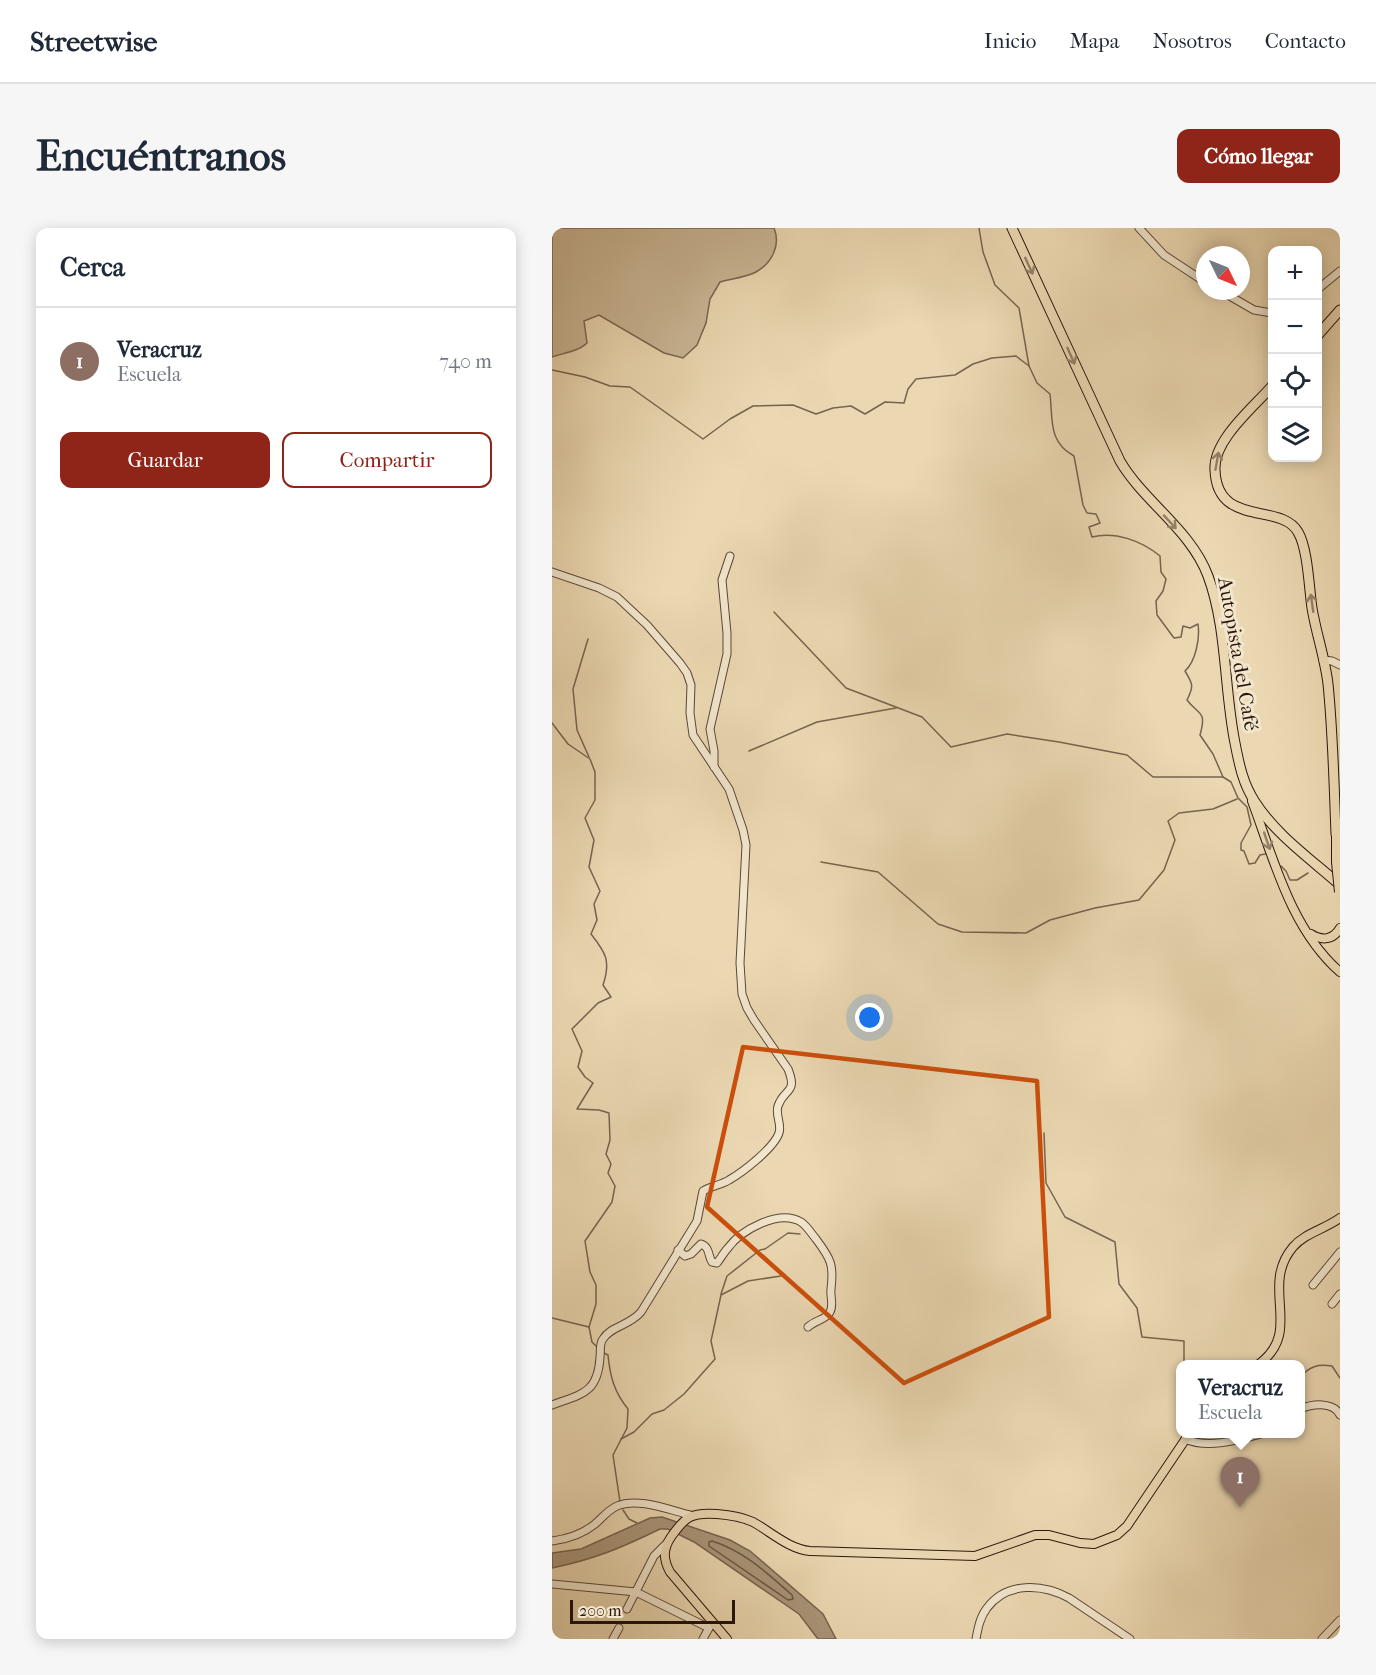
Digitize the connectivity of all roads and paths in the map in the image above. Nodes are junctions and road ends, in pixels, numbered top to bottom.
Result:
1 (1012, 228) edge
2 (1139, 228) edge
3 (1340, 271) edge
4 (1196, 276) edge
5 (1322, 285) edge
6 (1236, 300) edge
7 (1340, 310) edge
8 (1268, 313) edge
9 (1322, 330) edge
10 (1268, 390) edge
11 (730, 556) dead end
12 (552, 572) edge
13 (1323, 660) junction
14 (1340, 665) edge
15 (714, 767) junction
16 (1246, 786) junction
17 (1338, 834) edge
18 (1340, 844) edge
19 (1340, 885) edge
20 (1339, 892) edge
21 (1340, 901) edge
22 (1340, 928) edge
23 (1308, 933) junction
24 (1340, 972) edge
25 (1340, 1218) edge
26 (678, 1250) junction
27 (1340, 1252) edge
28 (1313, 1285) dead end
29 (1340, 1294) edge
30 (1332, 1304) dead end
31 (808, 1327) dead end
32 (1264, 1360) edge
33 (552, 1405) edge
34 (1305, 1407) edge
35 (1340, 1415) edge
36 (1186, 1438) edge
37 (1191, 1438) edge
38 (1247, 1438) edge
39 (687, 1518) junction
40 (670, 1539) junction
41 (552, 1541) edge
42 (552, 1584) edge
43 (636, 1592) junction
44 (627, 1609) dead end
45 (1340, 1620) edge
46 (711, 1624) junction
47 (618, 1628) dead end
48 (725, 1636) edge
49 (613, 1639) edge
50 (704, 1639) edge
51 (734, 1639) edge
52 (976, 1639) edge
53 (1130, 1639) edge
54 (1322, 1639) edge

1 -> 16 highway, Autopista del Café
2 - 4 street
3 - 5 street
6 - 8 street
7 - 9 highway
13 -> 10 highway
11 - 15 street
12 - 15 street
13 - 14 street
13 - 17 highway
15 - 26 street
16 - 19 highway, Autopista del Café
16 -> 23 main road
17 - 18 highway
17 - 20 main road, bridge
20 - 21 main road
22 - 23 main road
23 - 24 main road
25 - 32 main road
26 - 31 street
26 - 33 street
27 - 28 street
29 - 30 street
34 - 35 street
36 - 39 main road
37 - 38 street
39 - 40 main road
39 - 41 street
40 - 43 street
40 - 46 main road
42 - 43 street
43 - 44 street
43 - 46 street
45 - 54 street
46 - 48 main road
46 - 50 street
47 - 49 street
48 - 51 main road
52 - 53 street

